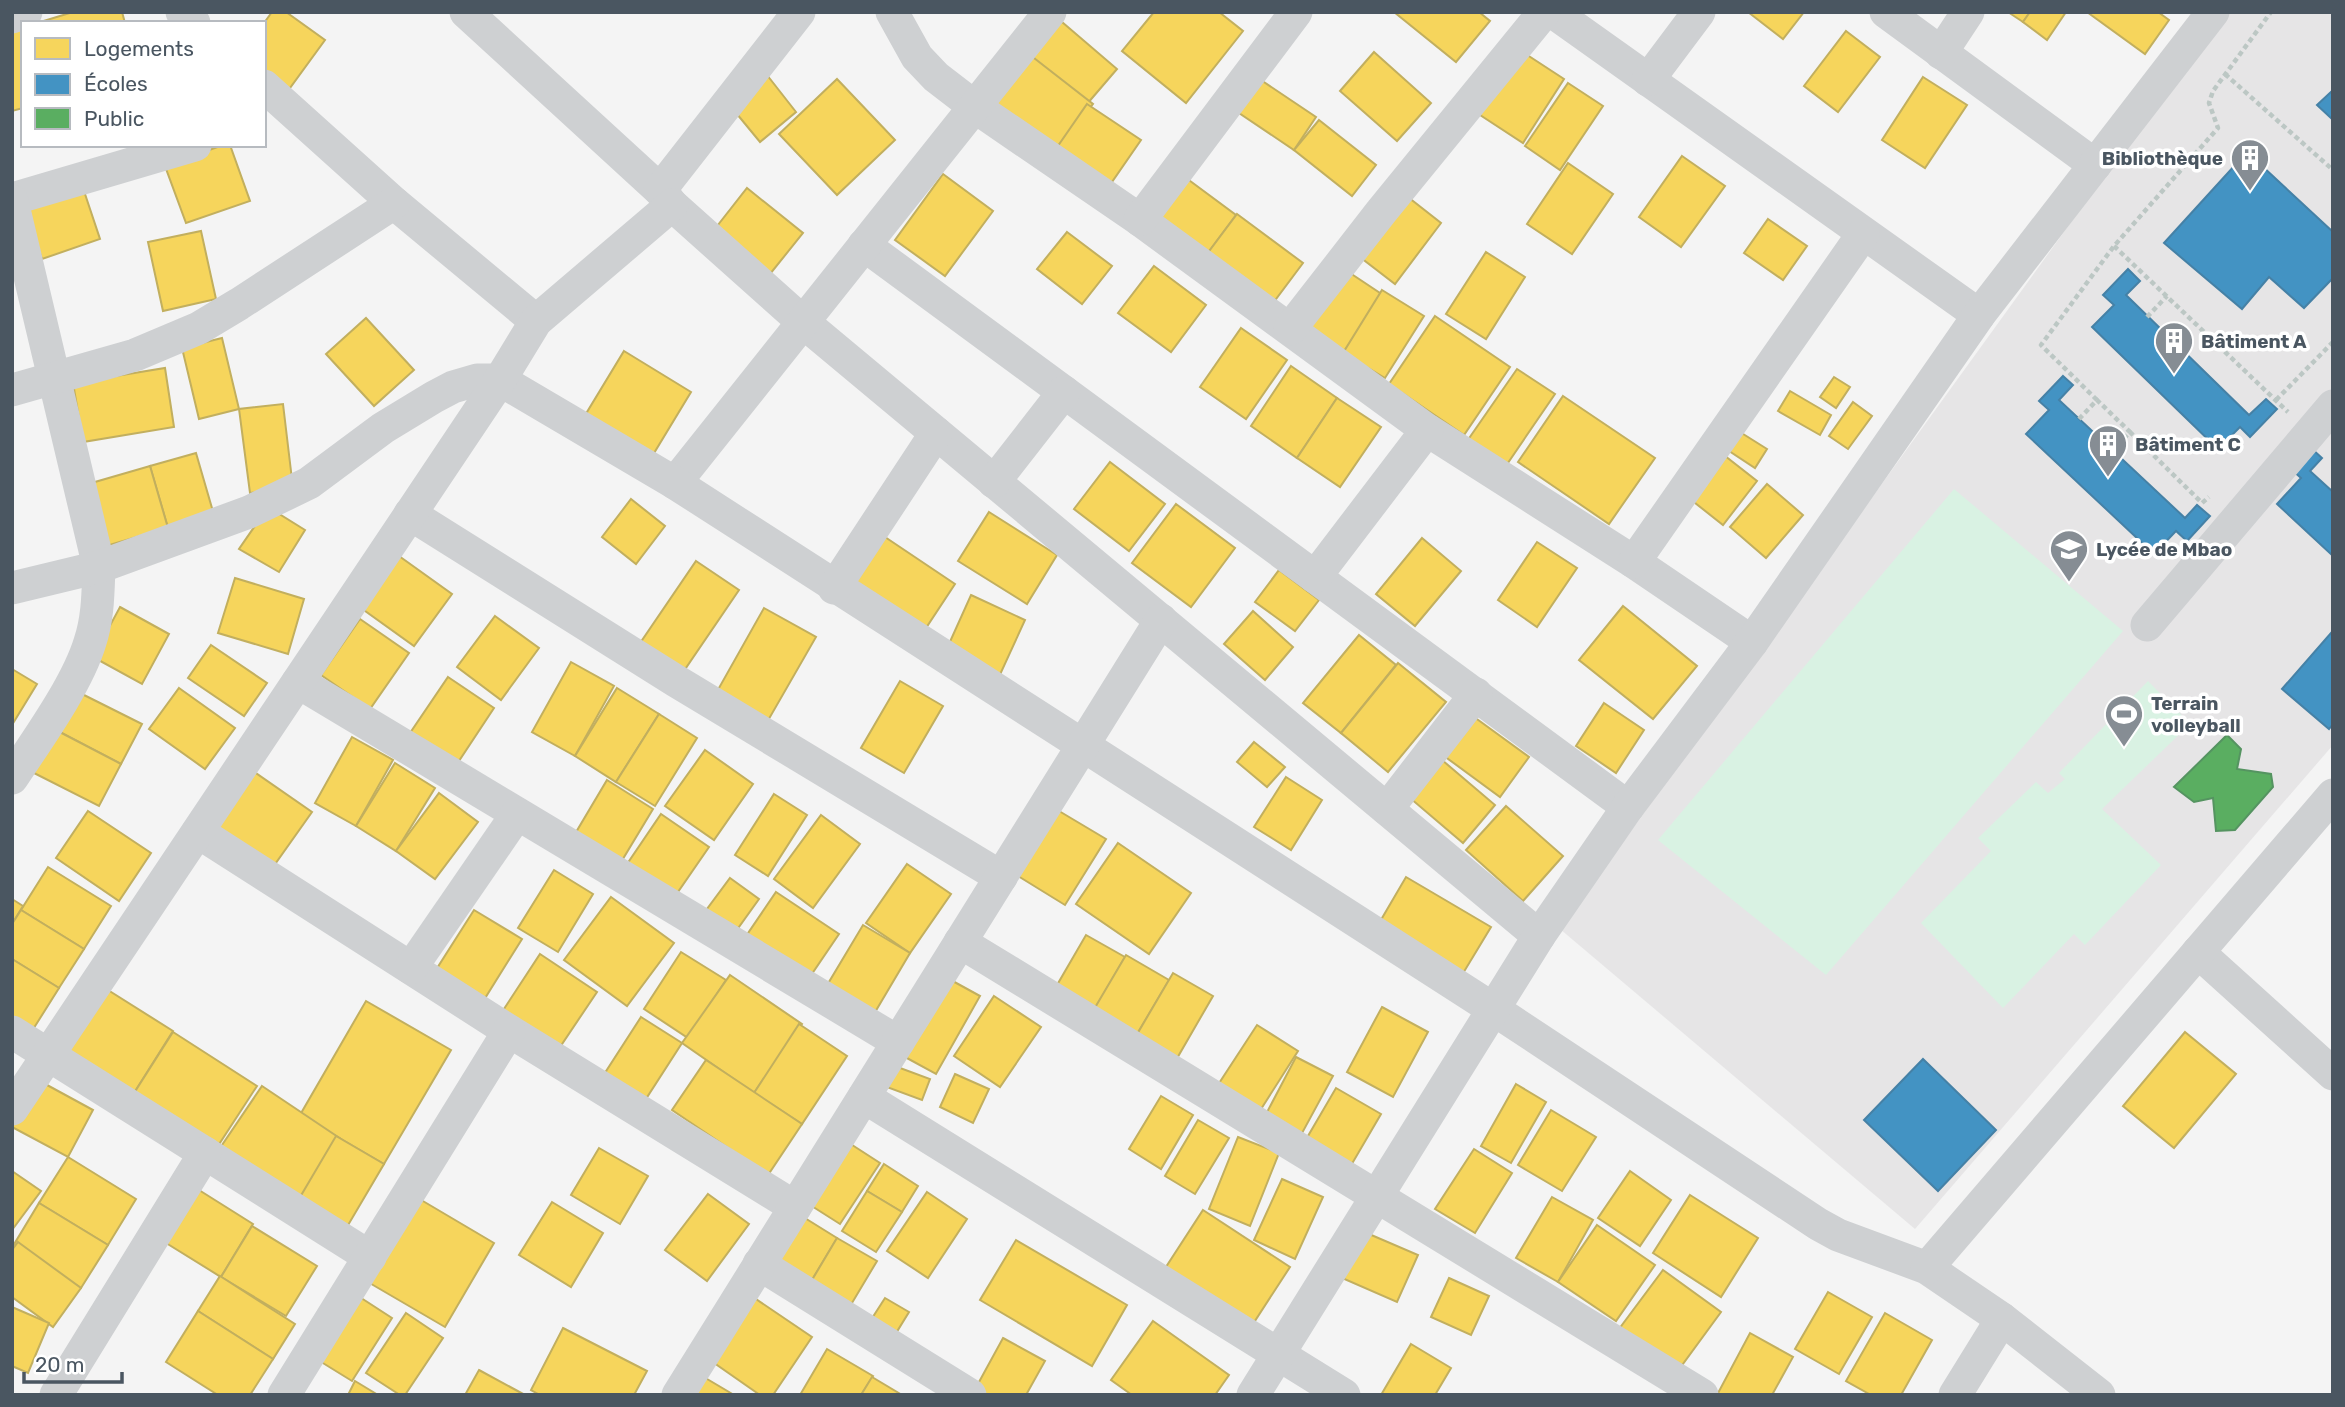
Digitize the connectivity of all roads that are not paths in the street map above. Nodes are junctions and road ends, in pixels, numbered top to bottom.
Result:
1 (26, 12) edge
2 (466, 12) edge
3 (799, 12) edge
4 (892, 12) edge
5 (1050, 12) edge
6 (1296, 12) edge
7 (1544, 12) edge
8 (1553, 12) edge
9 (1699, 12) edge
10 (1886, 12) edge
11 (1968, 12) edge
12 (2213, 12) edge
13 (12, 16) edge
14 (1941, 53) junction
15 (1648, 80) junction
16 (266, 88) edge
17 (975, 107) junction
18 (296, 116) junction
19 (266, 124) edge
20 (188, 147) edge
21 (2095, 165) junction
22 (666, 198) junction
23 (12, 200) edge
24 (394, 204) junction
25 (1140, 220) junction
26 (1863, 234) junction
27 (864, 246) junction
28 (1979, 315) junction
29 (536, 321) junction
30 (803, 322) junction
31 (1290, 329) junction
32 (54, 378) junction
33 (500, 380) junction
34 (12, 390) edge
35 (1064, 392) junction
36 (2333, 406) edge
37 (1427, 430) junction
38 (936, 433) junction
39 (994, 482) junction
40 (675, 484) junction
41 (410, 514) junction
42 (1634, 562) junction
43 (99, 567) junction
44 (1315, 577) junction
45 (12, 588) edge
46 (834, 588) junction
47 (1161, 620) junction
48 (2147, 625) dead end
49 (1752, 642) junction
50 (298, 682) junction
51 (1476, 694) junction
52 (1083, 746) junction
53 (12, 778) edge
54 (2333, 796) edge
55 (1628, 807) junction
56 (1387, 809) junction
57 (517, 814) junction
58 (198, 832) junction
59 (1000, 877) junction
60 (1539, 936) junction
61 (960, 942) junction
62 (2198, 952) junction
63 (411, 968) junction
64 (1493, 1009) junction
65 (509, 1031) junction
66 (12, 1032) edge
67 (898, 1042) junction
68 (48, 1055) junction
69 (2333, 1074) edge
70 (864, 1097) junction
71 (12, 1108) edge
72 (205, 1153) junction
73 (1376, 1198) junction
74 (795, 1207) junction
75 (369, 1257) junction
76 (759, 1264) junction
77 (1927, 1268) junction
78 (2002, 1319) junction
79 (1279, 1354) junction
80 (56, 1395) edge
81 (284, 1395) edge
82 (678, 1395) edge
83 (970, 1395) edge
84 (1253, 1395) edge
85 (1344, 1395) edge
86 (1702, 1395) edge
87 (1955, 1395) edge
88 (2099, 1395) edge

1 - 13 street
2 - 22 street
3 - 22 street
4 - 17 street
5 - 17 street
6 - 25 street
7 - 31 street
8 - 15 street
9 - 15 street
10 - 14 street
11 - 14 street
12 - 21 street
14 - 21 street
15 - 26 street
16 - 18 street
17 - 25 street
17 - 27 street
18 - 19 street
18 - 24 street
20 - 23 street
21 - 28 street
22 - 29 street
22 - 30 street
23 - 32 street
24 - 29 street
24 - 32 street
25 - 31 street
26 - 28 street
26 - 42 street
27 - 30 street
27 - 35 street
28 - 49 street
29 - 33 street
30 - 38 street
30 - 40 street
31 - 37 street
32 - 34 street
32 - 43 street
33 - 40 street
33 - 41 street
33 - 43 street
35 - 39 street
35 - 44 street
36 - 48 street
37 - 42 street
37 - 44 street
38 - 39 street
38 - 46 street
39 - 47 street
40 - 46 street
41 - 50 street
41 - 59 street
42 - 49 street
43 - 45 street
43 - 53 street
44 - 51 street
46 - 52 street
47 - 52 street
47 - 56 street
49 - 55 street
50 - 57 street
50 - 58 street
51 - 55 street
51 - 56 street
52 - 59 street
52 - 64 street
54 - 62 street
55 - 60 street
56 - 60 street
57 - 63 street
57 - 67 street
58 - 63 street
58 - 68 street
59 - 61 street
60 - 64 street
61 - 67 street
61 - 73 street
62 - 69 street
62 - 77 street
63 - 65 street
64 - 73 street
64 - 77 street
65 - 74 street
65 - 75 street
66 - 68 street
67 - 70 street
68 - 71 street
68 - 72 street
70 - 74 street
70 - 79 street
72 - 75 street
72 - 80 street
73 - 79 street
73 - 86 street
74 - 76 street
75 - 81 street
76 - 82 street
76 - 83 street
77 - 78 street
78 - 87 street
78 - 88 street
79 - 84 street
79 - 85 street

